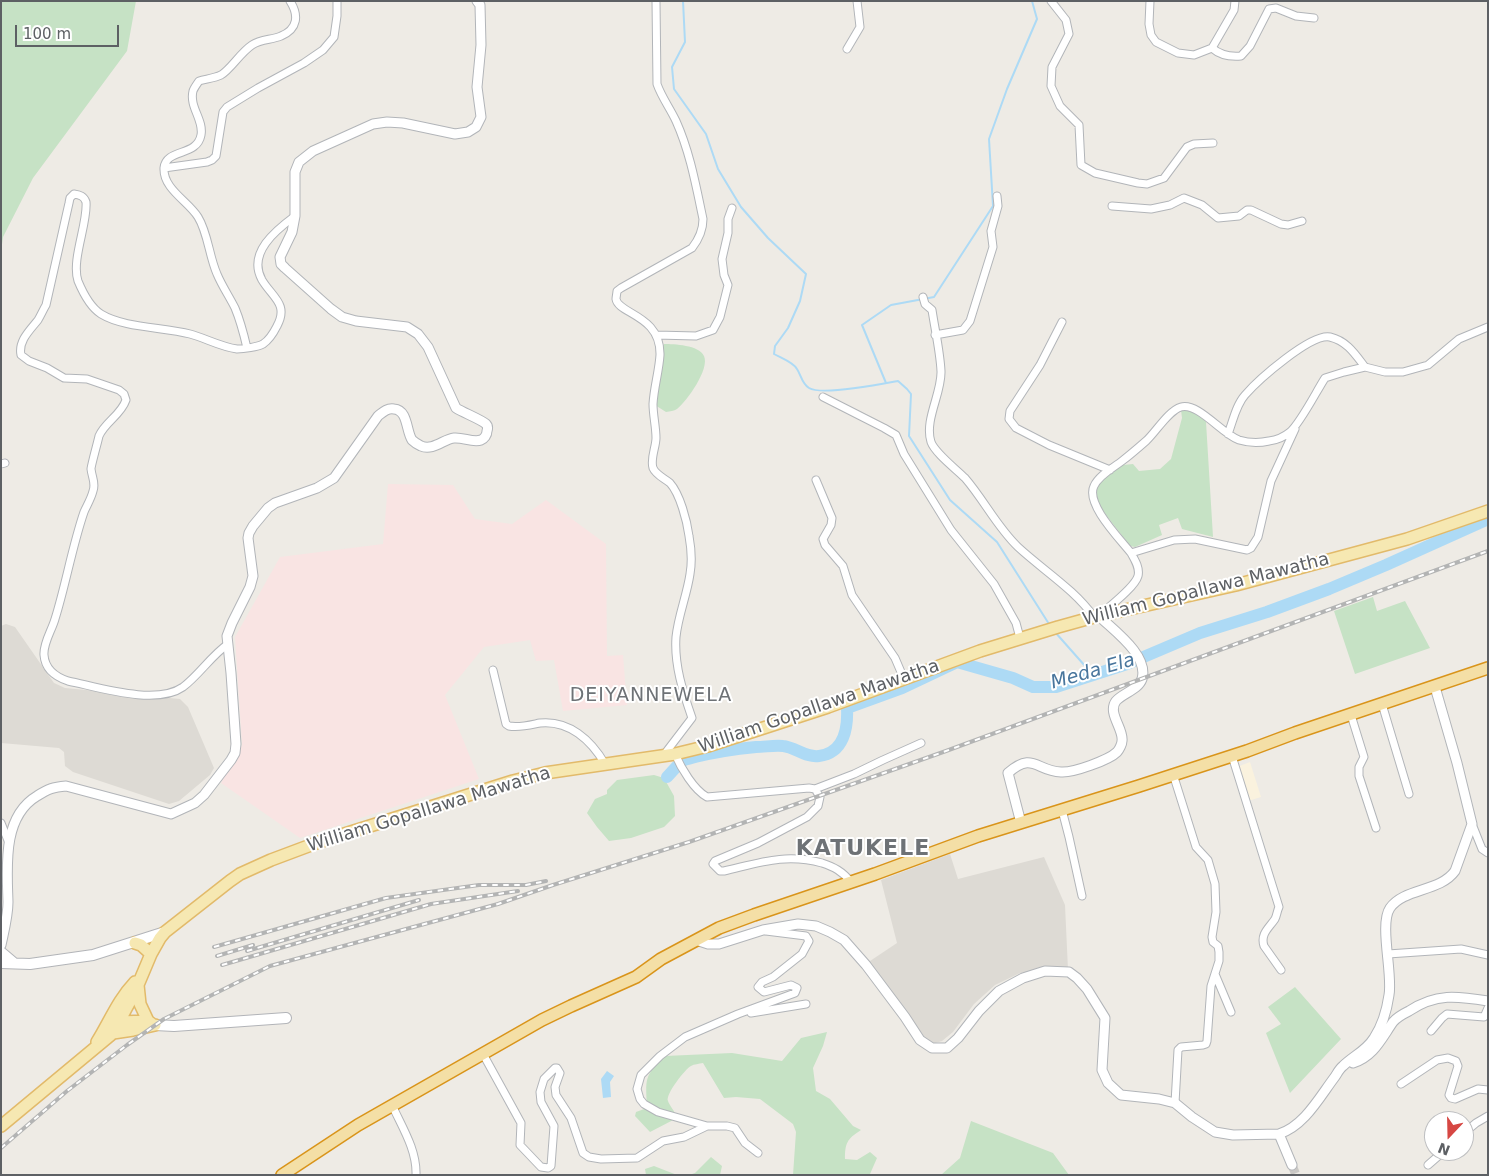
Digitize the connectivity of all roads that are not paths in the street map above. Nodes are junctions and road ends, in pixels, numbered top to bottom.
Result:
1 (290, 1) edge
2 (337, 1) edge
3 (477, 1) edge
4 (656, 1) edge
5 (857, 1) edge
6 (1051, 1) edge
7 (1150, 1) edge
8 (1235, 1) edge
9 (1314, 18) dead end
10 (1212, 48) junction
11 (847, 49) dead end
12 (1213, 143) dead end
13 (164, 168) junction
14 (997, 196) dead end
15 (1112, 206) dead end
16 (732, 208) dead end
17 (295, 216) junction
18 (1302, 221) dead end
19 (924, 300) dead end
20 (1062, 322) dead end
21 (1488, 327) edge
22 (656, 335) junction
23 (935, 335) junction
24 (247, 348) junction
25 (1365, 367) junction
26 (823, 397) dead end
27 (1298, 422) junction
28 (1228, 434) junction
29 (1110, 470) junction
30 (816, 480) dead end
31 (1488, 511) edge
32 (1131, 553) junction
33 (1096, 616) junction
34 (1022, 638) junction
35 (228, 644) junction
36 (1488, 668) edge
37 (493, 670) dead end
38 (904, 679) junction
39 (1435, 687) junction
40 (1382, 704) junction
41 (1351, 715) junction
42 (921, 743) dead end
43 (1232, 756) junction
44 (674, 759) junction
45 (605, 764) junction
46 (1173, 774) junction
47 (816, 789) junction
48 (1409, 794) dead end
49 (1062, 810) junction
50 (1021, 822) junction
51 (1, 823) edge
52 (1472, 824) junction
53 (1376, 828) dead end
54 (9, 843) junction
55 (1488, 853) edge
56 (851, 882) junction
57 (1082, 896) dead end
58 (8, 898) junction
59 (1, 917) edge
60 (763, 930) junction
61 (165, 932) junction
62 (696, 940) junction
63 (135, 942) junction
64 (1, 944) edge
65 (1, 952) edge
66 (150, 954) junction
67 (1388, 954) junction
68 (1488, 955) edge
69 (14, 963) junction
70 (1, 964) edge
71 (1281, 970) dead end
72 (1215, 974) junction
73 (140, 979) junction
74 (1488, 1001) edge
75 (806, 1004) dead end
76 (1488, 1008) edge
77 (1231, 1012) dead end
78 (738, 1014) junction
79 (286, 1018) dead end
80 (120, 1022) junction
81 (151, 1023) junction
82 (1431, 1031) dead end
83 (113, 1033) junction
84 (94, 1048) junction
85 (484, 1054) junction
86 (1343, 1066) junction
87 (1401, 1084) dead end
88 (1488, 1090) edge
89 (1175, 1103) junction
90 (392, 1105) junction
91 (1488, 1116) edge
92 (1474, 1125) edge
93 (1, 1126) edge
94 (708, 1126) junction
95 (1279, 1134) junction
96 (758, 1154) dead end
97 (1433, 1161) edge
98 (1292, 1165) tunnel mouth
99 (1428, 1165) dead end
100 (282, 1175) edge
101 (416, 1175) edge

1 - 13 street
2 - 13 street
3 - 17 street
4 - 22 street
5 - 11 street
6 - 12 street
7 - 10 street
8 - 10 street
9 - 10 street
13 - 24 street
14 - 23 street
15 - 18 street
16 - 22 street
17 - 24 street
17 - 35 street
19 - 23 street
20 - 29 street
21 - 25 street
22 - 44 street
23 - 33 street
24 - 35 street
25 - 27 street
25 - 28 street
26 - 34 street
27 - 28 street
27 - 32 street
28 - 29 street
29 - 32 street
30 - 38 street
31 - 33 main road, William Gopallawa Mawatha
32 - 33 street
33 - 34 main road, William Gopallawa Mawatha
33 - 50 street
34 - 38 main road, William Gopallawa Mawatha
35 - 54 street
36 - 39 highway
37 - 45 street
38 - 44 main road, William Gopallawa Mawatha
39 - 40 highway
39 - 52 street
40 - 41 highway
40 - 48 street
41 - 43 highway
41 - 53 street
42 - 47 street
43 - 46 highway
43 - 71 street
44 - 45 main road, William Gopallawa Mawatha
44 - 47 street
45 - 61 main road, William Gopallawa Mawatha
46 - 49 highway
46 - 72 street
47 - 56 street
49 - 50 highway
49 - 57 street
50 - 56 highway
51 - 54 street
52 - 55 street
52 - 67 street
54 - 58 street
56 - 62 highway
58 - 59 street
58 - 64 street
60 - 62 street
60 - 78 street
60 - 89 street
61 - 63 main road
61 - 66 main road, William Gopallawa Mawatha
62 - 85 highway
63 - 66 main road
63 - 69 main road
65 - 69 main road
66 - 73 main road, William Gopallawa Mawatha
67 - 68 street
67 - 86 street
69 - 70 main road
72 - 77 street
72 - 89 street
73 - 80 main road, William Gopallawa Mawatha
73 - 81 main road
73 - 84 main road
74 - 86 street
75 - 78 street
76 - 82 street
78 - 94 street
79 - 81 main road
80 - 81 main road
80 - 83 main road, William Gopallawa Mawatha
81 - 83 main road
83 - 84 main road
84 - 93 main road
85 - 90 highway
85 - 94 street
86 - 95 street
87 - 88 street
89 - 95 street
90 - 100 highway
90 - 101 street
91 - 92 street
94 - 96 street
95 - 98 street
97 - 99 street

